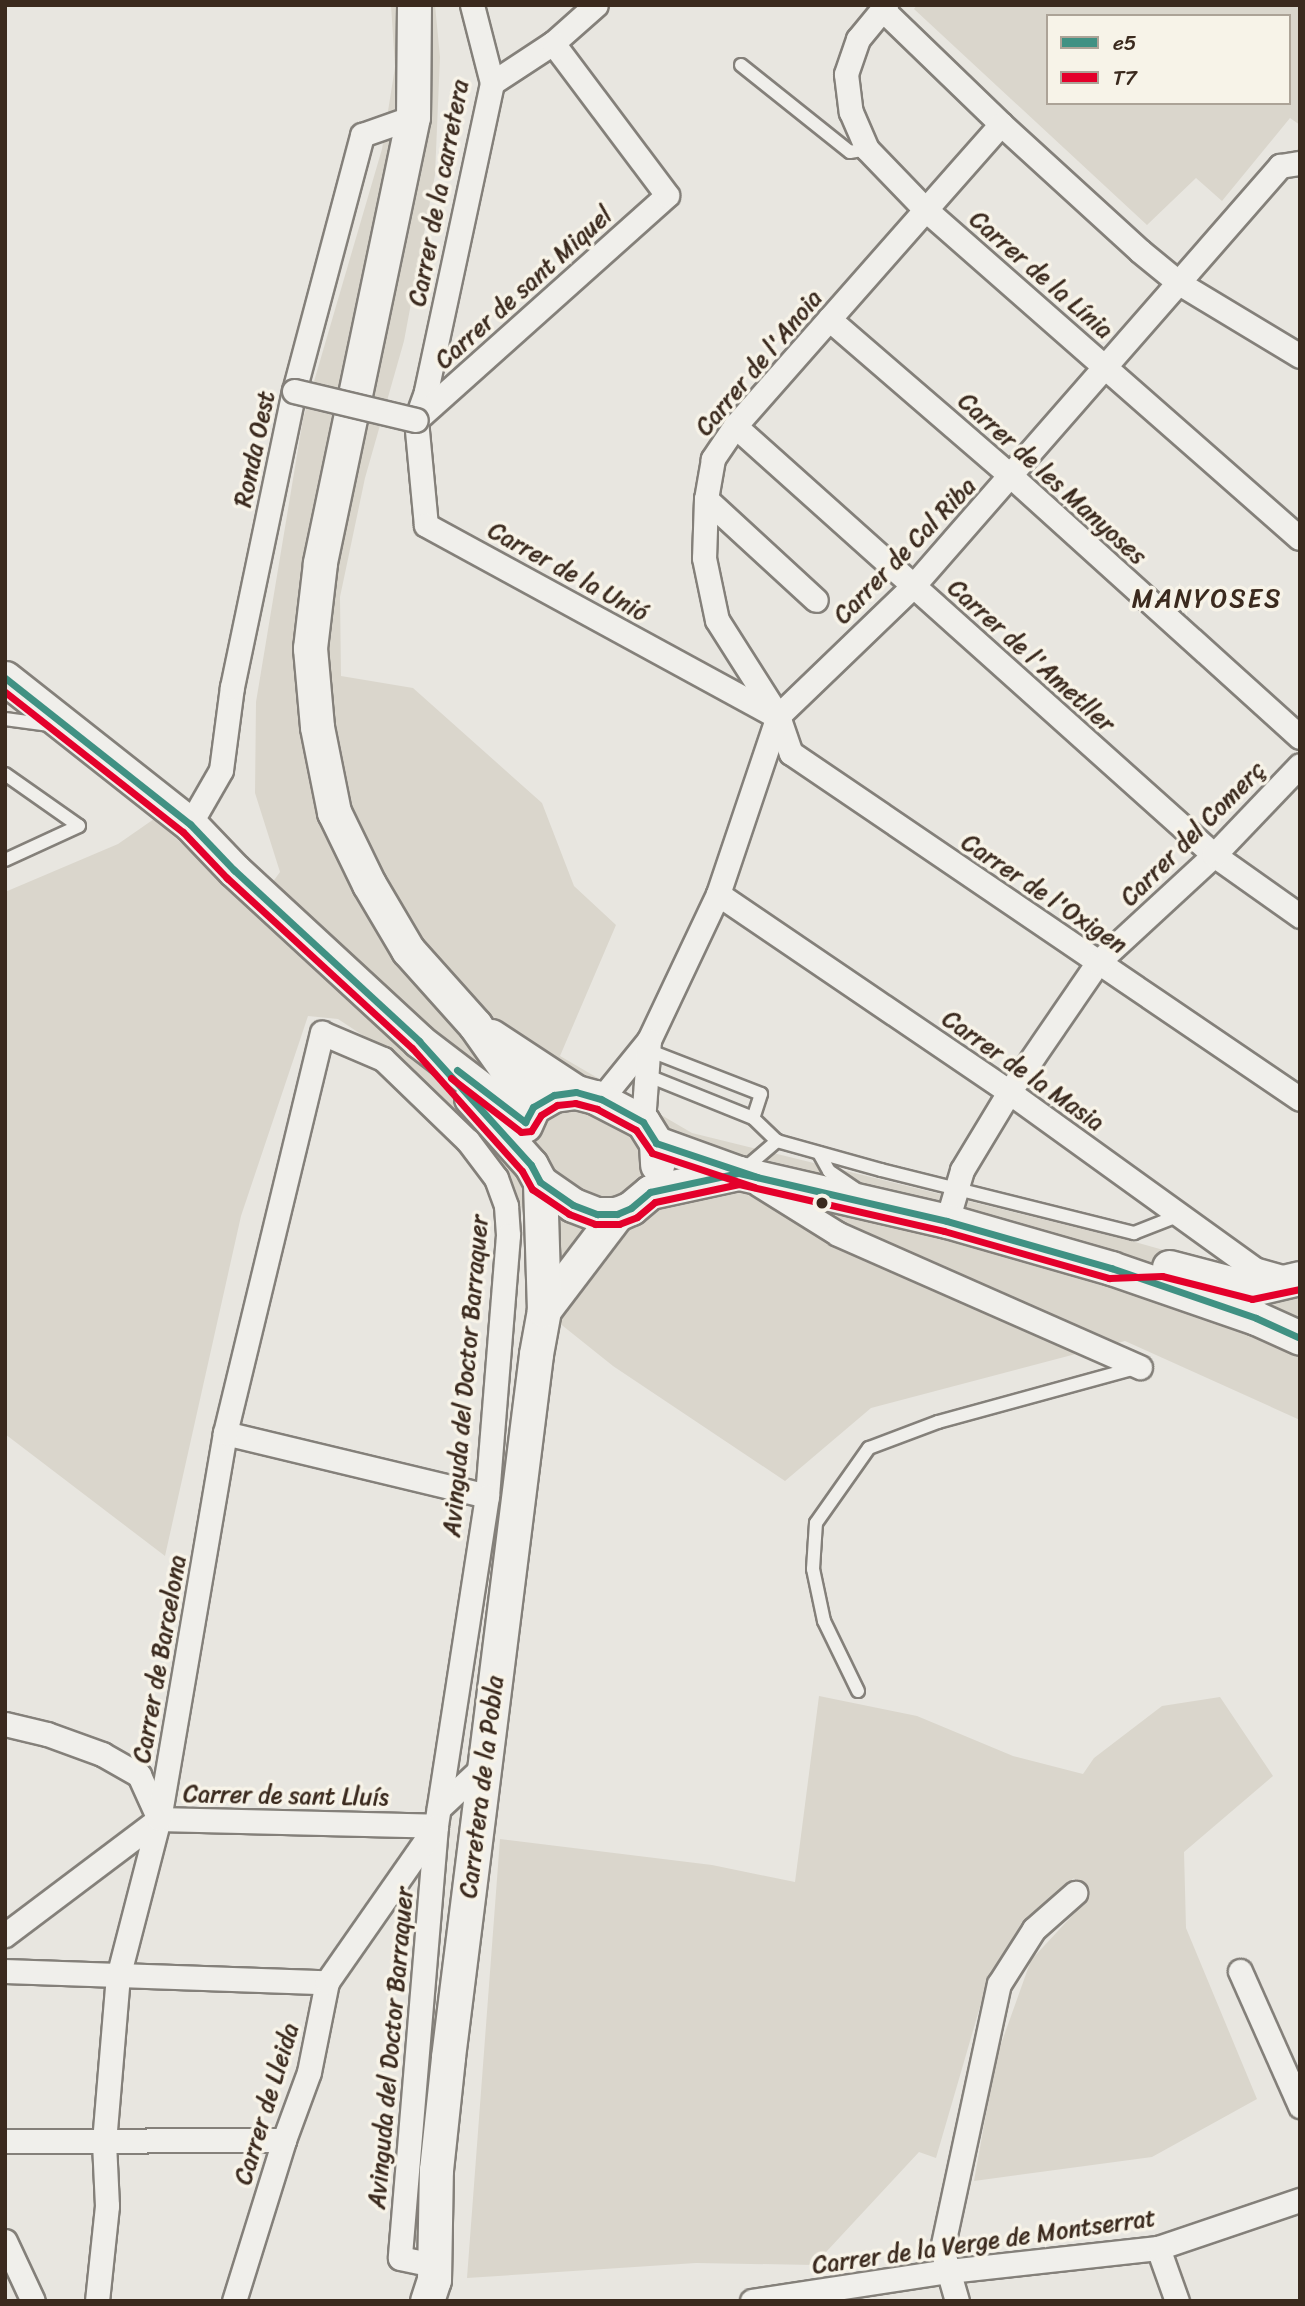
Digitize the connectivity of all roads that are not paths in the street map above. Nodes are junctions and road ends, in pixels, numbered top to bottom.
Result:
1 (414, 5) edge
2 (472, 5) edge
3 (596, 5) edge
4 (884, 7) edge
5 (553, 43) junction
6 (741, 65) dead end
7 (492, 83) junction
8 (413, 117) junction
9 (1001, 124) junction
10 (867, 149) junction
11 (1299, 162) edge
12 (926, 210) junction
13 (1179, 283) junction
14 (829, 319) junction
15 (1300, 356) edge
16 (1103, 365) junction
17 (294, 391) junction
18 (426, 392) joint
19 (416, 420) junction
20 (735, 426) junction
21 (1012, 477) junction
22 (706, 499) junction
23 (1300, 538) edge
24 (913, 586) junction
25 (816, 600) dead end
26 (5, 678) edge
27 (778, 716) junction
28 (5, 719) edge
29 (69, 728) junction
30 (1300, 737) edge
31 (1300, 765) edge
32 (5, 774) edge
33 (190, 824) junction
34 (1214, 855) junction
35 (5, 860) edge
36 (718, 894) junction
37 (1300, 916) edge
38 (1098, 962) junction
39 (475, 1025) junction
40 (321, 1032) joint
41 (419, 1041) junction
42 (649, 1045) junction
43 (646, 1074) junction
44 (1009, 1091) junction
45 (589, 1095) junction
46 (1300, 1099) edge
47 (529, 1114) junction
48 (753, 1118) junction
49 (649, 1132) junction
50 (777, 1141) junction
51 (819, 1153) junction
52 (739, 1173) junction
53 (535, 1174) junction
54 (956, 1189) junction
55 (650, 1192) junction
56 (879, 1205) junction
57 (617, 1214) junction
58 (1180, 1215) junction
59 (947, 1221) junction
60 (1111, 1268) junction
61 (1296, 1280) edge
62 (544, 1310) junction
63 (1300, 1332) edge
64 (499, 1346) junction
65 (536, 1354) junction
66 (1140, 1367) joint
67 (225, 1433) junction
68 (487, 1496) junction
69 (858, 1691) dead end
70 (5, 1724) edge
71 (485, 1765) junction
72 (438, 1817) junction
73 (159, 1819) junction
74 (1075, 1893) dead end
75 (5, 1935) edge
76 (5, 1971) edge
77 (1240, 1971) dead end
78 (118, 1977) junction
79 (327, 1982) junction
80 (1300, 2106) edge
81 (284, 2140) junction
82 (5, 2141) edge
83 (104, 2142) junction
84 (1300, 2200) edge
85 (5, 2241) edge
86 (1158, 2248) junction
87 (433, 2265) junction
88 (949, 2271) junction
89 (781, 2299) edge
90 (33, 2301) edge
91 (97, 2301) edge
92 (234, 2301) edge
93 (427, 2301) edge
94 (451, 2301) edge
95 (752, 2301) edge
96 (957, 2301) edge
97 (1177, 2301) edge

1 - 8 street
2 - 7 street, Carrer de la carretera
3 - 5 street
4 - 9 street
4 - 10 street, Carrer de la Línia
5 - 7 street
5 - 19 street, Carrer de sant Miquel
6 - 10 lane
7 - 18 street, Carrer de la carretera
8 - 17 street, Ronda Oest
8 - 39 street
9 - 12 street, Carrer de l'Anoia
9 - 13 street
10 - 12 street, Carrer de la Línia
11 - 13 street, Carrer de Cal Riba
12 - 14 street, Carrer de l'Anoia
12 - 16 street, Carrer de la Línia
13 - 15 street
13 - 16 street, Carrer de Cal Riba
14 - 20 street, Carrer de l'Anoia
14 - 21 street, Carrer de les Manyoses
16 - 21 street, Carrer de Cal Riba
16 - 23 street, Carrer de la Línia
17 - 19 street, bridge
17 - 33 street, Ronda Oest
18 - 19 street, Carrer de la Unió
19 - 27 street, Carrer de la Unió
20 - 22 street, Carrer de l'Anoia
20 - 24 street, Carrer de l'Ametller
21 - 24 street, Carrer de Cal Riba
21 - 30 street, Carrer de les Manyoses
22 - 25 street
22 - 27 street, Carrer de l'Anoia
24 - 27 street, Carrer de Cal Riba
24 - 34 street, Carrer de l'Ametller
26 - 29 street
27 - 36 street, Carrer de Cal Riba
27 - 38 street, Carrer de l'Oxigen
28 - 29 lane
29 - 33 street
31 - 34 street, Carrer del Comerç
32 - 35 lane
33 - 41 street
34 - 37 street, Carrer de l'Ametller
34 - 38 street, Carrer del Comerç
36 - 42 street, Carrer de Cal Riba
36 - 44 street, Carrer de la Masia
38 - 44 street, Carrer del Comerç
38 - 46 street, Carrer de l'Oxigen
39 - 45 street
39 - 47 street
40 - 64 street, Avinguda del Doctor Barraquer
40 - 67 street, Carrer de Barcelona
41 - 47 street
41 - 53 street
42 - 43 street, Carrer de Cal Riba
42 - 45 street, Carrer de Cal Riba
42 - 48 lane
43 - 48 lane
43 - 49 street, Carrer de Cal Riba
44 - 54 street, Carrer del Comerç
44 - 58 street, Carrer de la Masia
45 - 47 street
45 - 49 street
47 - 53 street
48 - 50 lane
49 - 52 street
49 - 55 street
50 - 51 lane
50 - 52 lane
51 - 54 lane
51 - 56 lane
52 - 55 street
52 - 56 street
52 - 66 street
53 - 57 street
53 - 62 street, Carretera de la Pobla
54 - 58 lane
54 - 59 street, Carrer del Comerç
55 - 57 street
56 - 59 street
57 - 62 street, Carretera de la Pobla
58 - 61 street, Carrer de la Masia
59 - 60 street
60 - 61 street
60 - 63 street
62 - 65 street, Carretera de la Pobla
64 - 65 street
64 - 68 street, Avinguda del Doctor Barraquer
65 - 71 street, Carretera de la Pobla
66 - 69 lane
67 - 68 street
67 - 73 street, Carrer de Barcelona
68 - 72 street, Avinguda del Doctor Barraquer
70 - 73 street, Carrer de sant Lluís
71 - 72 street
71 - 87 street, Carretera de la Pobla
72 - 73 street, Carrer de sant Lluís
72 - 79 street, Carrer de Lleida
72 - 87 street, Avinguda del Doctor Barraquer
73 - 75 street
73 - 78 street, Carrer de Barcelona
74 - 88 street
76 - 78 street
77 - 80 street
78 - 79 street
78 - 83 street, Carrer de Barcelona
79 - 81 street, Carrer de Lleida
81 - 83 street
81 - 92 street, Carrer de Lleida
82 - 83 street
83 - 91 street, Carrer de Barcelona
84 - 86 street, Carrer de la Verge de Montserrat
85 - 90 street
86 - 88 street, Carrer de la Verge de Montserrat
86 - 97 street
87 - 93 street, Carretera de la Pobla
87 - 94 street, Carretera de la Pobla
88 - 89 street, Carrer de la Verge de Montserrat
88 - 96 street
89 - 95 street, Carrer de la Verge de Montserrat

